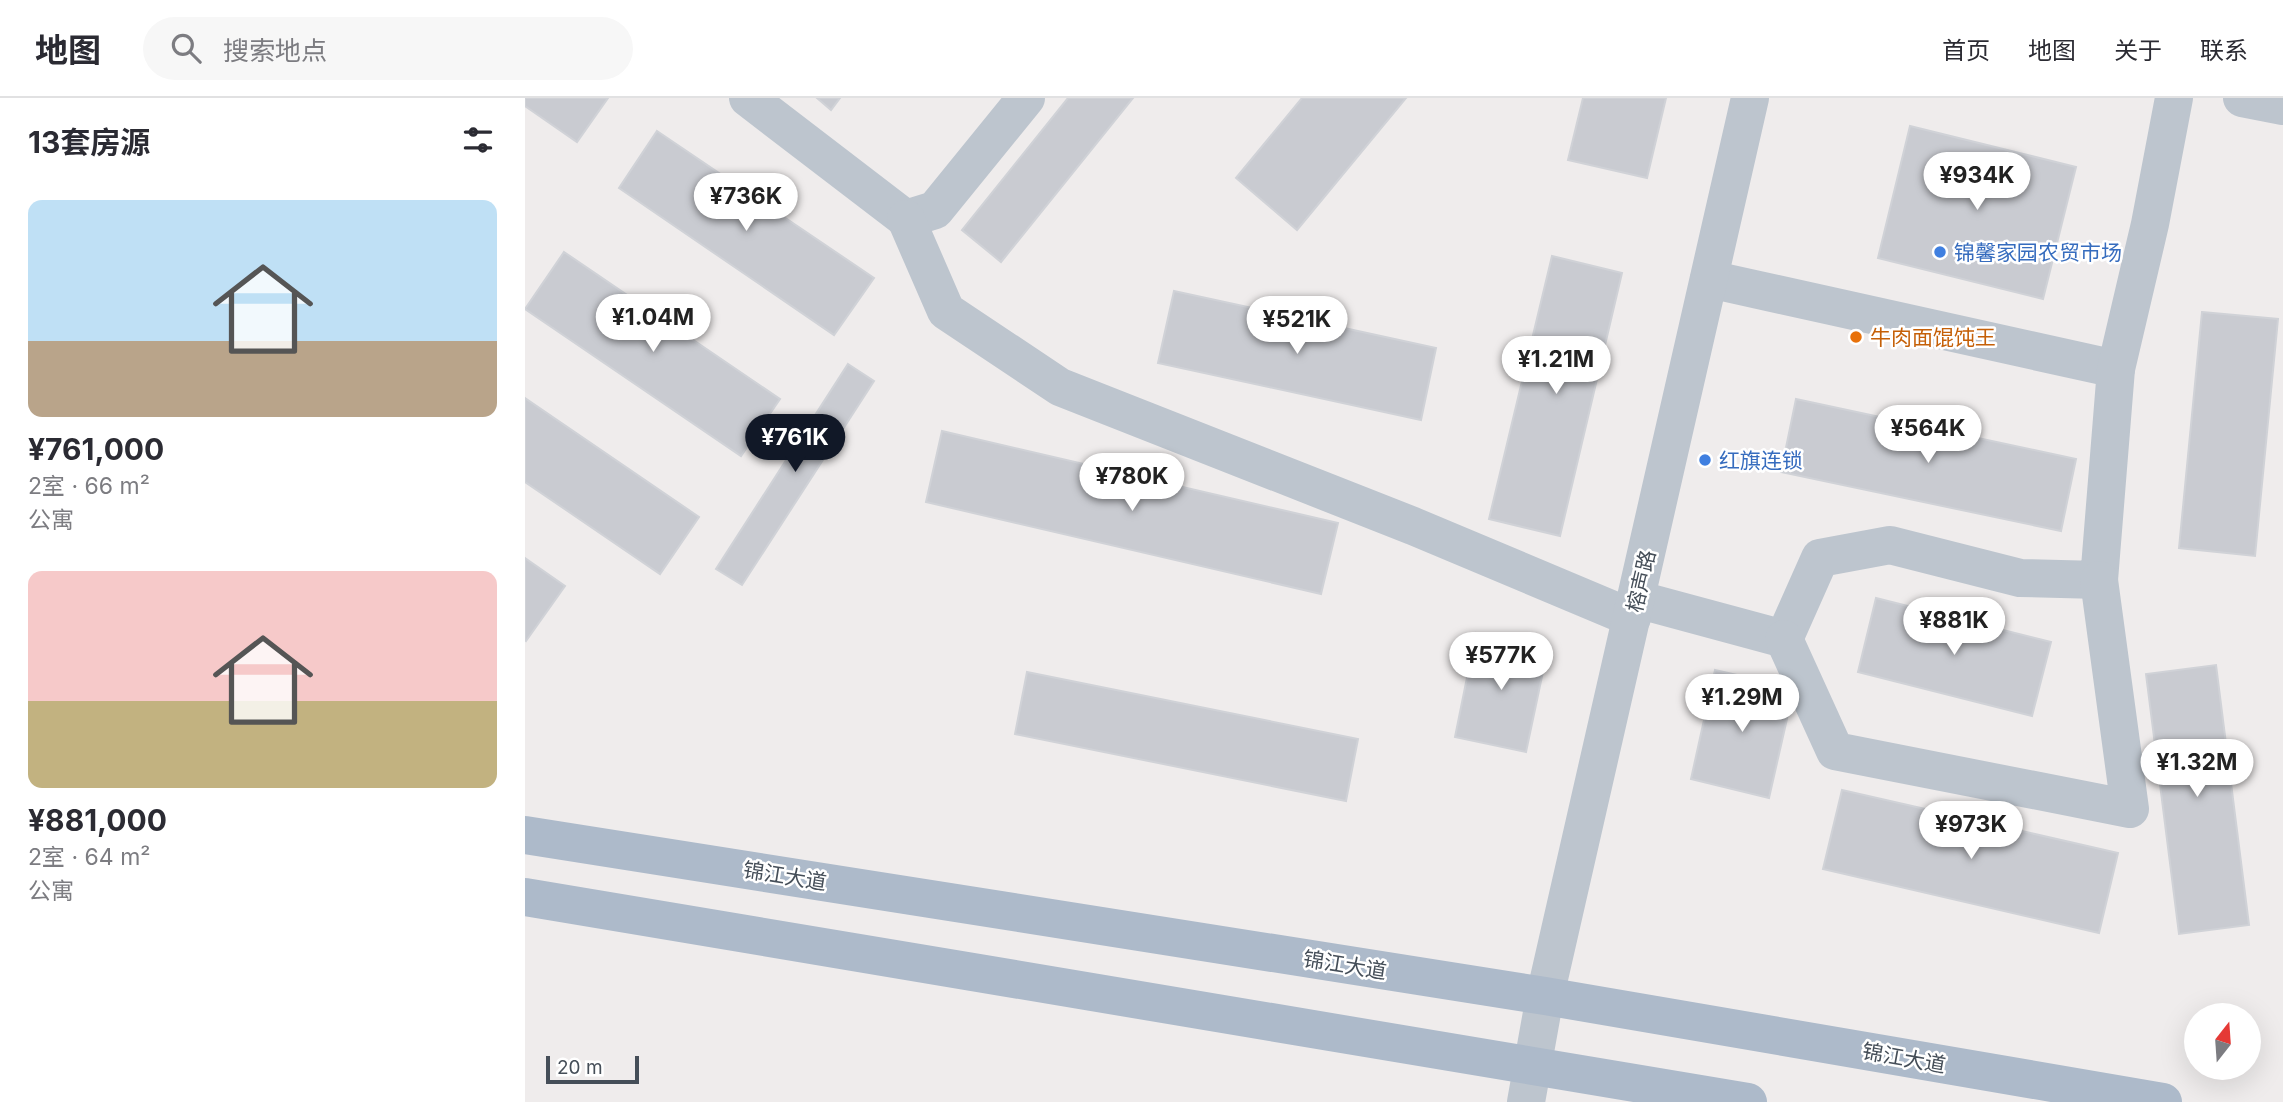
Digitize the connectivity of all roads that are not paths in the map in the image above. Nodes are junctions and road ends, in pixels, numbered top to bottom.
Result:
1 (748, 98) edge
2 (1026, 98) edge
3 (1750, 98) edge
4 (2174, 98) edge
5 (2242, 98) edge
6 (2283, 106) edge
7 (906, 219) junction
8 (1709, 279) junction
9 (2116, 369) junction
10 (2099, 580) junction
11 (1634, 608) junction
12 (1784, 639) junction
13 (525, 835) edge
14 (525, 897) edge
15 (1545, 996) junction
16 (1534, 1064) junction
17 (1526, 1102) edge
18 (1748, 1102) edge
19 (2163, 1102) edge

1 - 7 street
2 - 7 street
3 - 8 street, 榕声路
4 - 9 street
5 - 6 street
7 - 11 street
8 - 9 street
8 - 11 street, 榕声路
9 - 10 street
10 - 12 street
10 - 12 street
11 - 12 street
11 - 15 street, 榕声路
13 - 15 main road, 锦江大道
14 - 16 main road
15 - 16 street, 榕声路
15 - 19 main road, 锦江大道
16 - 17 street, 榕声路
16 - 18 main road

